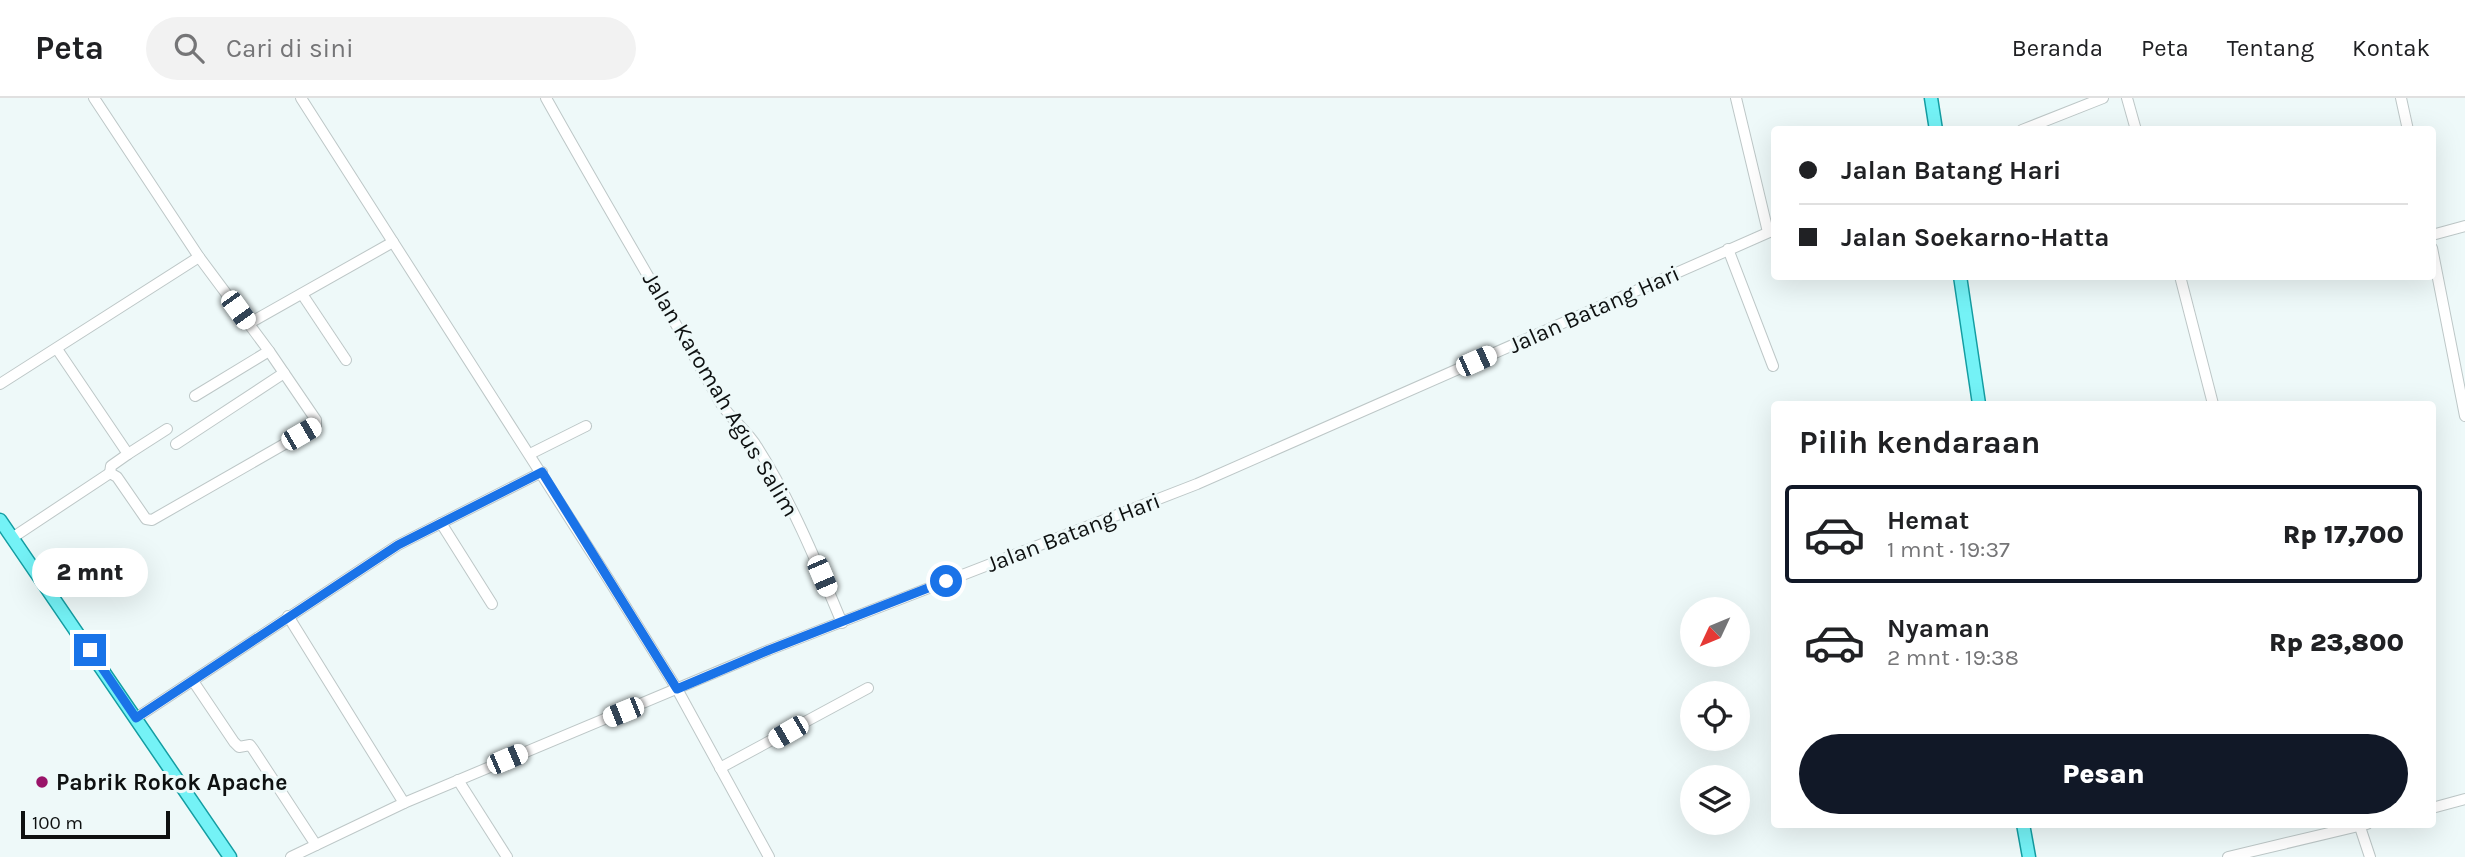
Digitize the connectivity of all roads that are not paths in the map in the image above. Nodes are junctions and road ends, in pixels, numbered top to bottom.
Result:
1 (94, 98) edge
2 (301, 98) edge
3 (546, 98) edge
4 (1735, 98) edge
5 (1931, 98) edge
6 (2103, 98) edge
7 (2127, 98) edge
8 (2401, 98) edge
9 (1936, 126) edge
10 (2032, 126) edge
11 (2135, 126) edge
12 (2406, 126) edge
13 (2465, 226) edge
14 (1771, 231) edge
15 (2436, 234) edge
16 (393, 242) junction
17 (1728, 249) junction
18 (199, 257) junction
19 (2436, 268) edge
20 (1961, 280) edge
21 (2180, 280) edge
22 (302, 294) junction
23 (248, 324) junction
24 (57, 349) junction
25 (269, 351) junction
26 (346, 360) dead end
27 (1773, 366) dead end
28 (284, 373) junction
29 (0, 384) edge
30 (195, 396) dead end
31 (1979, 401) edge
32 (2212, 401) edge
33 (2465, 416) edge
34 (586, 426) dead end
35 (167, 429) dead end
36 (176, 443) dead end
37 (128, 454) junction
38 (530, 454) junction
39 (542, 472) junction
40 (110, 473) junction
41 (0, 520) edge
42 (441, 523) junction
43 (12, 538) junction
44 (492, 604) dead end
45 (288, 616) junction
46 (842, 623) junction
47 (193, 681) junction
48 (868, 688) dead end
49 (677, 689) junction
50 (136, 718) junction
51 (720, 768) junction
52 (458, 780) junction
53 (2465, 799) edge
54 (404, 803) junction
55 (2436, 807) edge
56 (2024, 828) edge
57 (2349, 828) edge
58 (2363, 828) edge
59 (316, 845) junction
60 (230, 857) edge
61 (291, 857) edge
62 (507, 857) edge
63 (769, 857) edge
64 (2029, 857) edge
65 (2228, 857) edge
66 (2370, 857) edge

1 - 18 street
2 - 16 street
3 - 46 street, Jalan Karomah Agus Salim
4 - 14 street
5 - 9 main road
6 - 10 street
7 - 11 street
8 - 12 street
13 - 15 street
14 - 17 street, Jalan Batang Hari
16 - 22 street
16 - 38 street
17 - 27 street
17 - 46 street, Jalan Batang Hari
18 - 23 street
18 - 24 street
19 - 33 street
20 - 31 main road
21 - 32 street
22 - 23 street
22 - 26 street
23 - 25 street
24 - 29 street
24 - 37 street
25 - 28 street
25 - 30 street
28 - 36 street
28 - 40 street
34 - 38 street
35 - 37 street
37 - 40 street
38 - 39 street
39 - 42 street
39 - 49 street
40 - 43 street
41 - 43 main road
42 - 44 street
42 - 45 street
43 - 50 main road
45 - 47 street
45 - 54 street
46 - 49 street, Jalan Batang Hari
47 - 50 street
47 - 59 street
48 - 51 street
49 - 51 street
49 - 52 street, Jalan Batang Hari
50 - 60 main road
51 - 63 street
52 - 54 street, Jalan Batang Hari
52 - 62 street
53 - 55 street
54 - 59 street, Jalan Batang Hari
56 - 64 main road
57 - 65 street
58 - 66 street
59 - 61 street, Jalan Batang Hari

